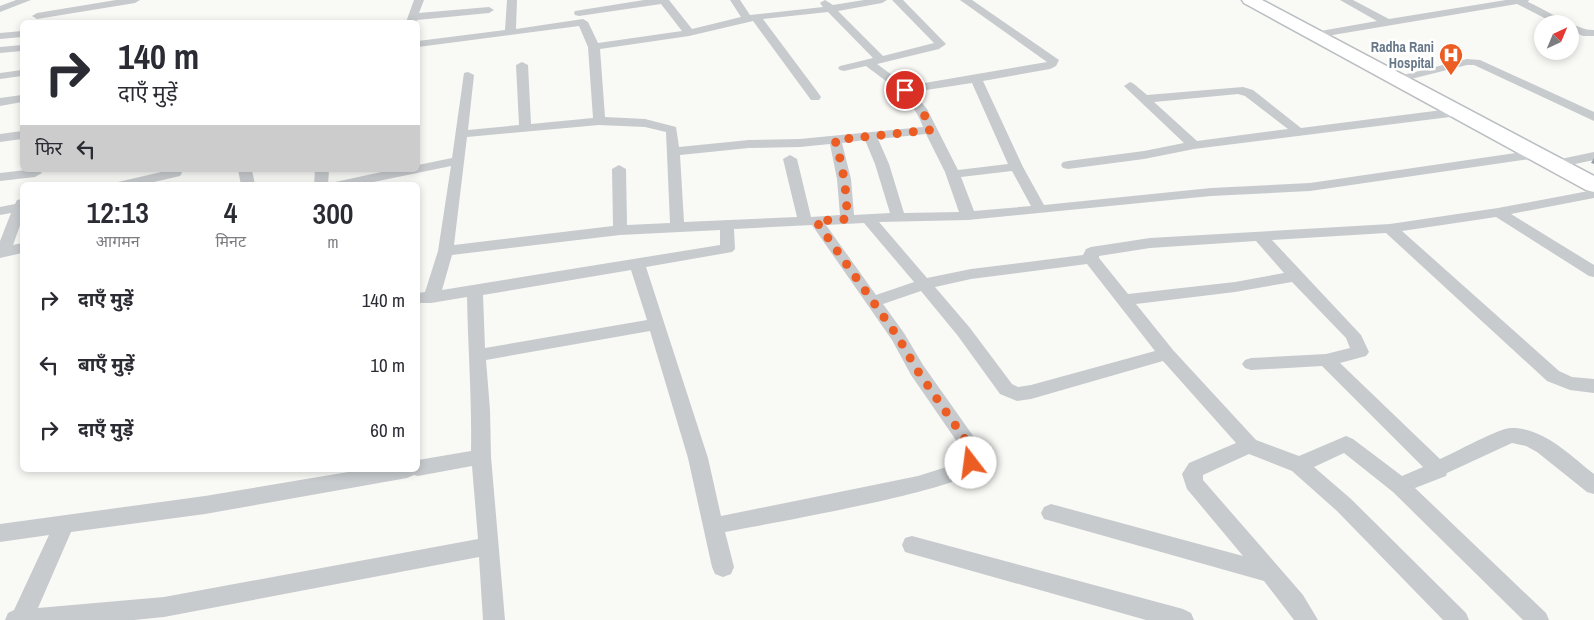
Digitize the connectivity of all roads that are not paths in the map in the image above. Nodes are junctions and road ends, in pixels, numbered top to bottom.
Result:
1 (26, 0) edge
2 (135, 0) edge
3 (419, 0) edge
4 (512, 0) edge
5 (577, 0) edge
6 (664, 0) edge
7 (735, 0) edge
8 (822, 0) edge
9 (882, 0) edge
10 (897, 0) edge
11 (965, 0) edge
12 (1250, 0) edge
13 (1345, 0) edge
14 (1522, 0) edge
15 (74, 5) edge
16 (0, 9) edge
17 (830, 9) junction
18 (489, 10) dead end
19 (36, 15) edge
20 (1550, 15) edge
21 (581, 17) junction
22 (752, 18) junction
23 (412, 20) edge
24 (1388, 23) junction
25 (1579, 30) edge
26 (510, 33) junction
27 (689, 33) junction
28 (1594, 33) edge
29 (20, 34) edge
30 (1315, 35) junction
31 (0, 36) edge
32 (420, 44) edge
33 (594, 47) junction
34 (20, 48) edge
35 (0, 50) edge
36 (880, 59) junction
37 (867, 62) junction
38 (522, 65) dead end
39 (844, 68) dead end
40 (20, 73) edge
41 (468, 75) dead end
42 (0, 76) edge
43 (976, 79) junction
44 (1399, 79) junction
45 (1130, 86) dead end
46 (905, 90) junction
47 (815, 97) dead end
48 (20, 99) edge
49 (1145, 99) junction
50 (0, 102) edge
51 (1458, 112) junction
52 (1594, 117) edge
53 (599, 121) junction
54 (525, 127) junction
55 (930, 130) junction
56 (1299, 132) junction
57 (461, 134) junction
58 (20, 135) edge
59 (870, 136) junction
60 (0, 138) edge
61 (835, 140) junction
62 (1194, 145) junction
63 (674, 152) junction
64 (1537, 154) junction
65 (1594, 156) edge
66 (790, 159) dead end
67 (458, 161) junction
68 (1556, 164) junction
69 (1068, 165) dead end
70 (1016, 167) junction
71 (420, 169) edge
72 (619, 169) dead end
73 (392, 172) edge
74 (954, 174) junction
75 (34, 176) edge
76 (174, 176) edge
77 (0, 177) edge
78 (140, 182) edge
79 (360, 182) edge
80 (1594, 185) edge
81 (1594, 194) edge
82 (20, 206) edge
83 (1040, 210) junction
84 (0, 211) edge
85 (20, 211) edge
86 (1498, 212) junction
87 (968, 216) junction
88 (898, 217) junction
89 (868, 218) junction
90 (847, 219) junction
91 (811, 221) junction
92 (727, 225) junction
93 (677, 227) junction
94 (1390, 228) junction
95 (620, 230) junction
96 (1260, 236) junction
97 (20, 248) edge
98 (446, 251) junction
99 (2, 252) edge
100 (1091, 259) junction
101 (637, 263) junction
102 (1594, 272) edge
103 (1295, 276) junction
104 (925, 284) junction
105 (475, 292) junction
106 (424, 298) edge
107 (1124, 300) junction
108 (872, 302) junction
109 (656, 324) junction
110 (1168, 354) junction
111 (476, 356) junction
112 (1326, 360) junction
113 (1251, 364) dead end
114 (1594, 386) edge
115 (1249, 445) junction
116 (481, 457) junction
117 (1299, 465) junction
118 (420, 468) edge
119 (1439, 470) junction
120 (395, 472) edge
121 (1400, 486) junction
122 (1594, 486) edge
123 (1051, 513) dead end
124 (64, 524) junction
125 (714, 526) junction
126 (0, 533) edge
127 (912, 545) dead end
128 (489, 546) junction
129 (724, 567) dead end
130 (1270, 574) junction
131 (161, 614) edge
132 (16, 620) edge
133 (21, 620) edge
134 (494, 620) edge
135 (1183, 620) edge
136 (1307, 620) edge
137 (1458, 620) edge
138 (1538, 620) edge

1 - 16 street
2 - 15 street
3 - 23 street
4 - 26 street
5 - 21 street
6 - 21 street
6 - 27 street
7 - 22 street
8 - 17 street
9 - 17 street
10 - 36 street
11 - 43 street
12 - 30 main road
13 - 24 street
14 - 20 street
14 - 24 street
15 - 19 street
17 - 22 street
17 - 36 street
18 - 23 street
21 - 26 street
21 - 33 street
22 - 27 street
22 - 47 street
24 - 30 street
25 - 28 street
26 - 32 street
27 - 33 street
29 - 31 street
30 - 44 main road
33 - 53 street
34 - 35 street
36 - 37 street
37 - 39 street
37 - 46 street
38 - 54 street
40 - 42 street
41 - 57 street
43 - 46 street
43 - 70 street
44 - 51 main road
44 - 52 street
45 - 49 street
46 - 55 street
48 - 50 street
49 - 56 street
49 - 62 street
51 - 56 street
51 - 64 main road
53 - 54 street
53 - 63 street
54 - 57 street
55 - 59 street
55 - 74 street
56 - 62 street
57 - 67 street
58 - 60 street
59 - 61 street
59 - 88 street
61 - 63 street
61 - 90 street
62 - 69 street
63 - 93 street
64 - 68 main road
64 - 83 street
65 - 68 street
66 - 91 street
67 - 71 street
67 - 98 street
68 - 80 main road
70 - 74 street
70 - 83 street
72 - 95 street
73 - 79 street
74 - 87 street
75 - 77 street
76 - 78 street
81 - 86 street
82 - 84 street
83 - 87 street
85 - 99 street
86 - 94 street
86 - 102 street
87 - 88 street
88 - 89 street
89 - 90 street
89 - 104 street
90 - 91 street
91 - 92 street
91 - 108 street
92 - 93 street
92 - 101 street
93 - 95 street
94 - 96 street
94 - 114 street
95 - 98 street
96 - 100 street
96 - 103 street
97 - 99 street
98 - 106 street
100 - 104 street
100 - 107 street
101 - 105 street
101 - 109 street
103 - 107 street
103 - 112 street
104 - 108 street
104 - 110 street
105 - 106 street
105 - 111 street
107 - 110 street
108 - 125 street
109 - 111 street
109 - 125 street
110 - 115 street
111 - 116 street
112 - 113 street
112 - 119 street
115 - 117 street
115 - 130 street
116 - 118 street
116 - 128 street
117 - 121 street
117 - 137 street
119 - 121 street
119 - 122 street
120 - 124 street
121 - 138 street
123 - 130 street
124 - 126 street
124 - 133 street
125 - 129 street
127 - 135 street
128 - 131 street
128 - 134 street
130 - 136 street
131 - 133 street
132 - 133 street

